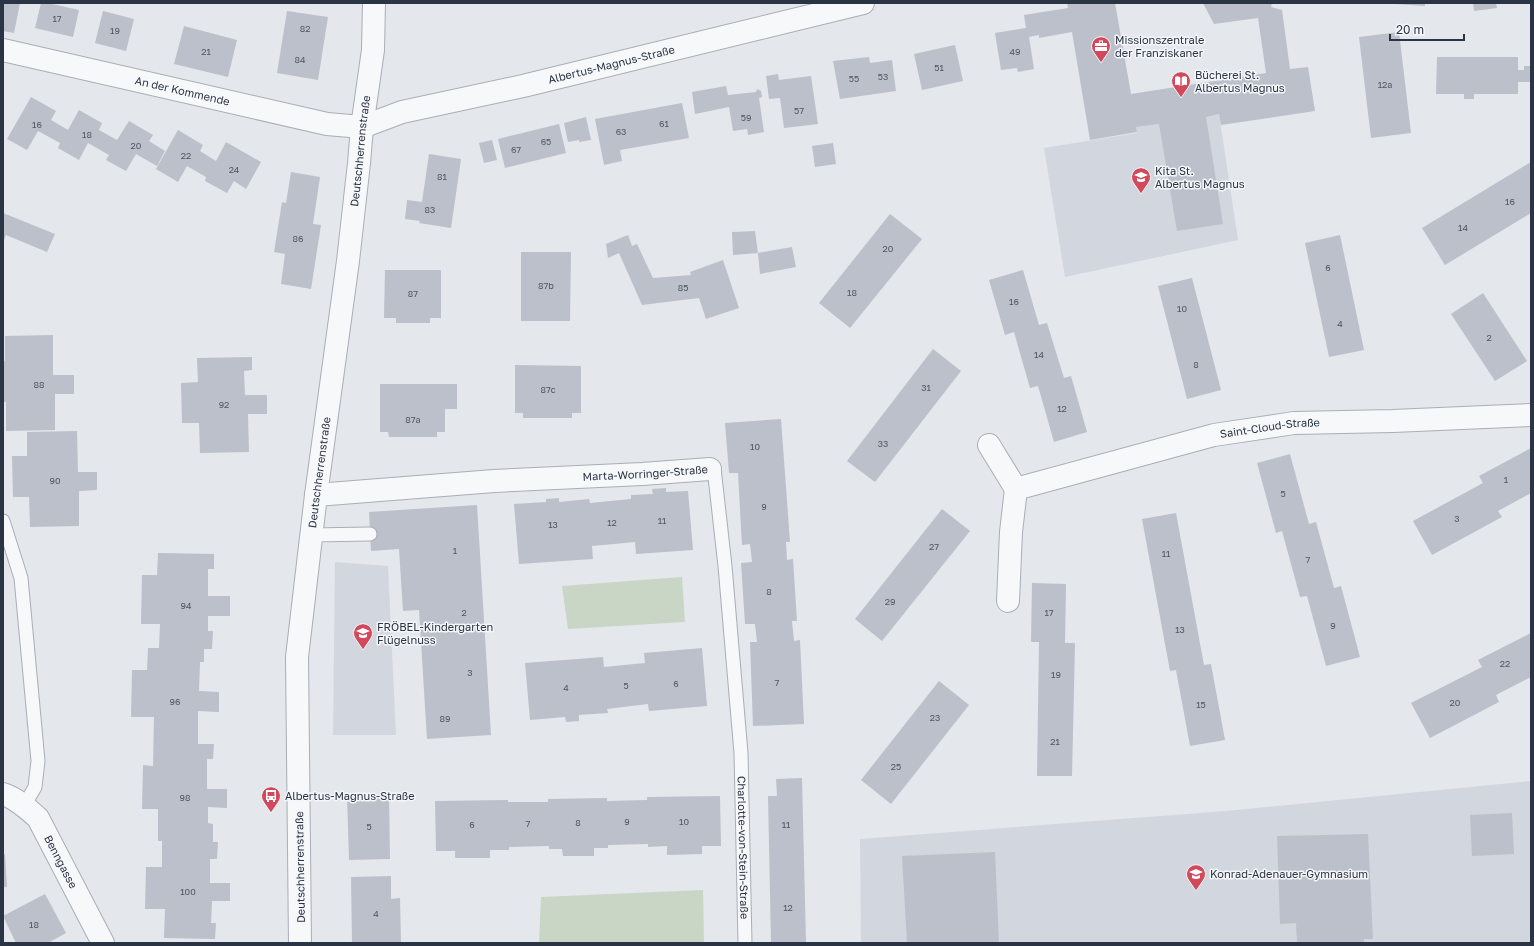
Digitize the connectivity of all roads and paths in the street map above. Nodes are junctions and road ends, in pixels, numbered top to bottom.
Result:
1 (374, 3) edge
2 (863, 3) edge
3 (3, 50) edge
4 (362, 127) junction
5 (1531, 415) edge
6 (989, 445) dead end
7 (710, 469) joint
8 (1016, 489) junction
9 (316, 495) junction
10 (3, 521) edge
11 (370, 534) dead end
12 (311, 535) junction
13 (1008, 601) dead end
14 (741, 753) joint
15 (3, 794) edge
16 (24, 806) junction
17 (103, 943) edge
18 (300, 943) edge
19 (744, 943) edge

1 - 4 street, Deutschherrenstraße
2 - 4 street, Albertus-Magnus-Straße
3 - 4 street, An der Kommende
4 - 9 street, Deutschherrenstraße
5 - 8 street, Saint-Cloud-Straße
6 - 8 street
7 - 9 street, Marta-Worringer-Straße
7 - 14 lane, Marta-Worringer-Straße
8 - 13 street
9 - 12 street, Deutschherrenstraße
10 - 16 lane
11 - 12 lane
12 - 18 street, Deutschherrenstraße
14 - 19 lane, Charlotte-von-Stein-Straße
15 - 16 street, Benngasse
16 - 17 street, Benngasse

